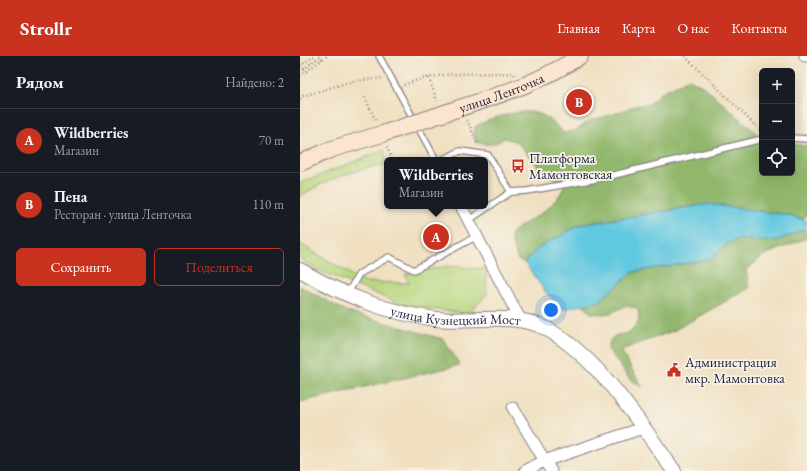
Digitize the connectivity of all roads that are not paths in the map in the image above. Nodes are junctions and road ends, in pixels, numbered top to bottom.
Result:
1 (379, 56) edge
2 (580, 56) edge
3 (795, 138) edge
4 (807, 139) edge
5 (759, 140) edge
6 (434, 157) edge
7 (448, 157) edge
8 (300, 163) edge
9 (511, 192) junction
10 (488, 207) edge
11 (463, 209) edge
12 (486, 209) edge
13 (469, 220) junction
14 (478, 236) junction
15 (300, 270) edge
16 (347, 295) junction
17 (521, 321) junction
18 (513, 408) dead end
19 (643, 428) junction
20 (544, 460) junction
21 (525, 471) edge
22 (551, 471) edge
23 (674, 471) edge

1 - 6 lane
2 - 8 main road, улица Ленточка, bridge
3 - 4 lane
5 - 9 lane
7 - 9 lane
9 - 10 lane
11 - 13 street
12 - 13 lane
13 - 14 street
14 - 16 lane
14 - 17 street
15 - 16 street, улица Кузнецкий Мост
16 - 17 street, улица Кузнецкий Мост
17 - 19 street, улица Кузнецкий Мост
18 - 20 street
19 - 20 street
19 - 23 street, улица Кузнецкий Мост
20 - 21 street
20 - 22 street

